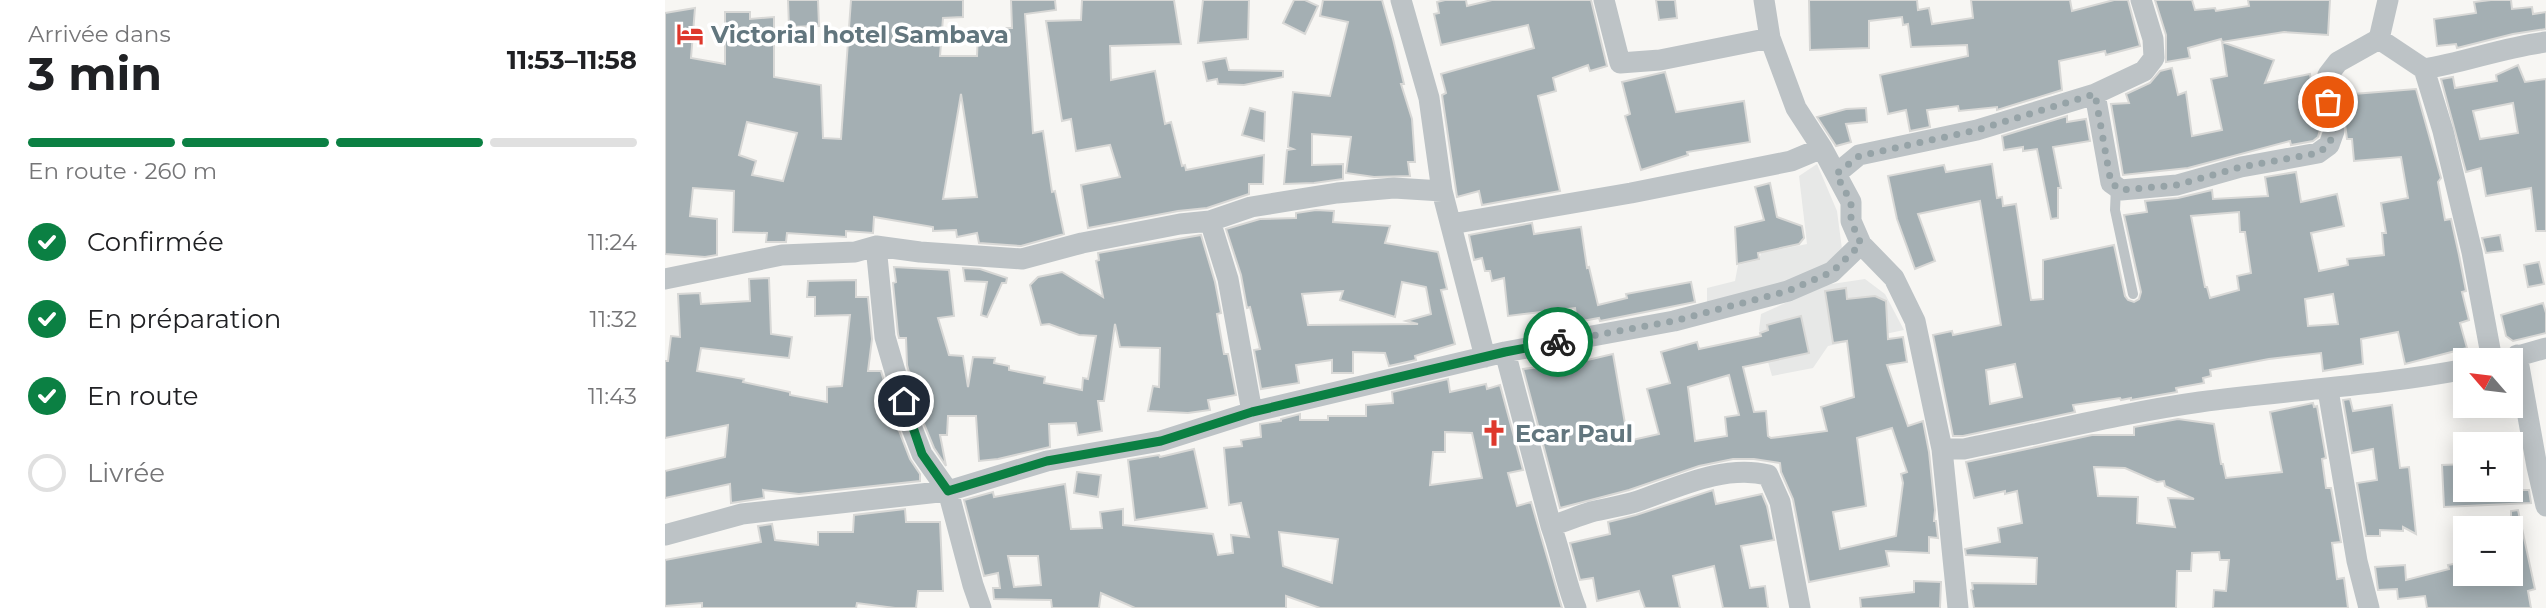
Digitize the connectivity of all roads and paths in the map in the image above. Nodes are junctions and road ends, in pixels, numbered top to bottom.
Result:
1 (1401, 0) edge
2 (1604, 0) edge
3 (1764, 0) edge
4 (2141, 0) edge
5 (2388, 0) edge
6 (1770, 38) junction
7 (2379, 39) junction
8 (2546, 42) edge
9 (2424, 69) junction
10 (2095, 94) junction
11 (1822, 148) junction
12 (1836, 174) junction
13 (2116, 187) junction
14 (1442, 191) junction
15 (1210, 221) junction
16 (1451, 224) junction
17 (1861, 244) junction
18 (876, 246) junction
19 (665, 279) edge
20 (2133, 294) dead end
21 (2490, 348) edge
22 (2546, 348) edge
23 (1495, 354) junction
24 (2523, 354) edge
25 (2453, 371) edge
26 (2328, 390) junction
27 (2523, 410) edge
28 (1252, 412) junction
29 (1942, 449) junction
30 (948, 491) junction
31 (2546, 506) edge
32 (1551, 526) junction
33 (665, 535) edge
34 (981, 608) edge
35 (1576, 608) edge
36 (1800, 608) edge
37 (1958, 608) edge
38 (2369, 608) edge

1 - 14 street
2 - 6 street
3 - 6 street
4 - 10 street
5 - 7 street
6 - 11 street
7 - 9 street
7 - 13 street
8 - 9 street
9 - 21 street
10 - 12 street
10 - 13 street
11 - 12 street
11 - 16 street
12 - 17 street
13 - 20 lane
14 - 15 street
14 - 16 street
15 - 18 street
15 - 28 street
16 - 23 street
17 - 23 street
17 - 29 street
18 - 19 street
18 - 30 street
22 - 24 street
23 - 28 street
23 - 32 street
25 - 26 street
26 - 29 street
26 - 38 street
27 - 31 street
28 - 30 street
29 - 37 street
30 - 33 street
30 - 34 street
32 - 35 street
32 - 36 street

